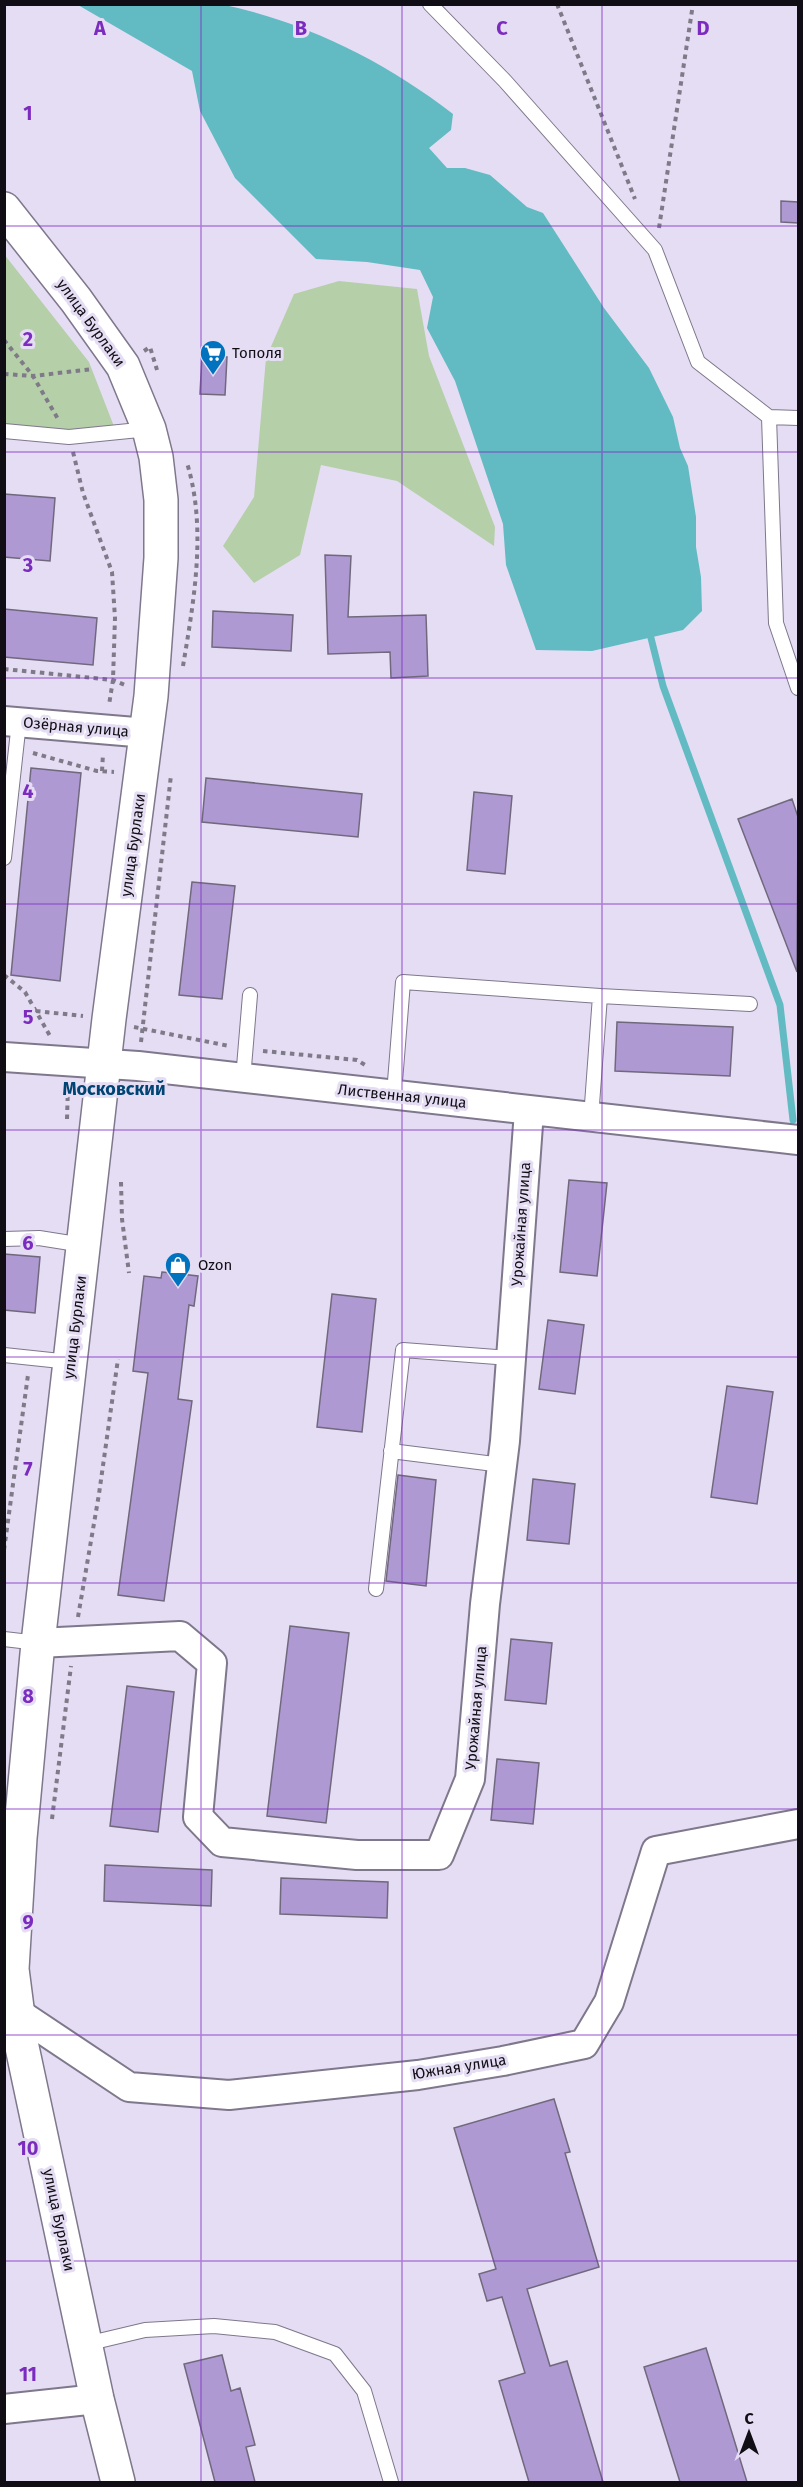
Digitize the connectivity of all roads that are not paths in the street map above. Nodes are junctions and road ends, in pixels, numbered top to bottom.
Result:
1 (430, 4) edge
2 (4, 209) edge
3 (769, 417) junction
4 (798, 418) edge
5 (149, 429) junction
6 (4, 431) edge
7 (798, 688) edge
8 (13, 731) edge
9 (147, 733) junction
10 (7, 811) edge
11 (4, 858) edge
12 (250, 995) dead end
13 (600, 996) junction
14 (750, 1005) dead end
15 (4, 1057) edge
16 (104, 1064) junction
17 (243, 1079) junction
18 (395, 1087) junction
19 (529, 1111) junction
20 (591, 1118) junction
21 (798, 1140) edge
22 (4, 1239) edge
23 (84, 1246) junction
24 (4, 1355) edge
25 (510, 1358) junction
26 (70, 1362) junction
27 (391, 1451) junction
28 (502, 1465) junction
29 (376, 1589) dead end
30 (4, 1639) edge
31 (38, 1643) junction
32 (798, 1824) edge
33 (12, 1837) edge
34 (11, 2012) edge
35 (86, 2344) junction
36 (97, 2399) junction
37 (4, 2409) edge
38 (118, 2482) edge
39 (391, 2482) edge

1 - 3 lane
2 - 5 street, улица Бурлаки
3 - 4 lane
3 - 7 lane
5 - 6 lane
5 - 9 street, улица Бурлаки
8 - 9 street, Озёрная улица
8 - 10 lane
9 - 16 street, улица Бурлаки
10 - 11 lane
12 - 17 lane
13 - 14 lane
13 - 18 lane
13 - 20 lane
15 - 16 street, Лиственная улица
16 - 17 street, Лиственная улица
16 - 23 street, улица Бурлаки
17 - 18 street, Лиственная улица
18 - 19 street, Лиственная улица
19 - 20 street, Лиственная улица
19 - 25 street, Урожайная улица
20 - 21 street, Лиственная улица
22 - 23 lane
23 - 26 street, улица Бурлаки
24 - 26 lane
25 - 27 lane
25 - 28 street, Урожайная улица
26 - 31 street, улица Бурлаки
27 - 28 lane
27 - 29 lane
28 - 31 street, Урожайная улица
30 - 31 lane
31 - 33 street, улица Бурлаки
32 - 34 street, Южная улица
33 - 34 street, улица Бурлаки
34 - 35 street, улица Бурлаки
35 - 36 street, улица Бурлаки
35 - 39 lane
36 - 37 street
36 - 38 street, улица Бурлаки

